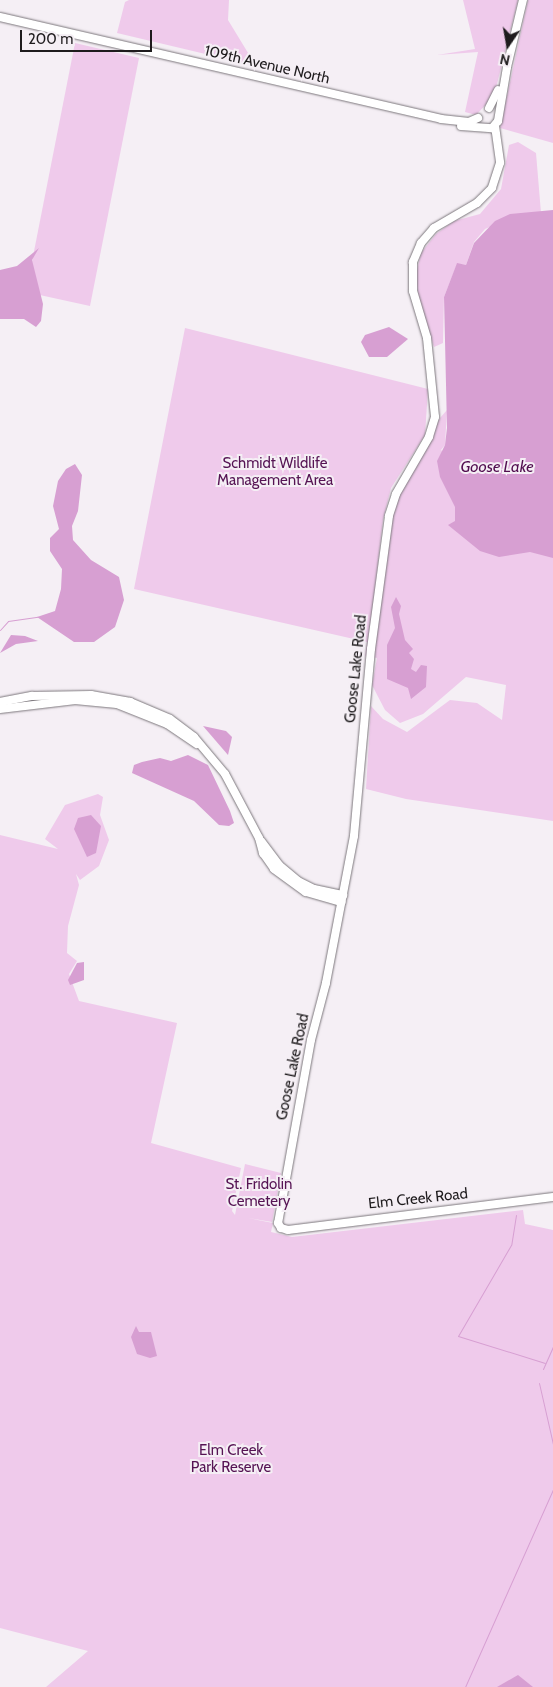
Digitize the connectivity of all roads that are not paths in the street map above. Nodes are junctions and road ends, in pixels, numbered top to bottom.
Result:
1 (522, 0) edge
2 (0, 17) edge
3 (507, 67) junction
4 (489, 108) junction
5 (498, 114) junction
6 (478, 118) junction
7 (441, 119) junction
8 (495, 126) junction
9 (484, 127) junction
10 (499, 152) junction
11 (0, 702) edge
12 (0, 708) edge
13 (203, 748) junction
14 (342, 899) junction
15 (553, 1197) edge
16 (286, 1230) joint

1 - 3 street
2 - 7 street, 109th Avenue North
3 - 4 street
3 - 5 street
4 - 5 street
4 - 6 street
5 - 8 street
6 - 7 street, 109th Avenue North
6 - 9 street
7 - 9 street, 109th Avenue North
8 - 9 street
8 - 10 street, Goose Lake Road
9 - 10 street
10 - 14 street, Goose Lake Road
11 - 13 street
12 - 13 street
13 - 14 street
14 - 16 street, Goose Lake Road
15 - 16 street, Elm Creek Road

